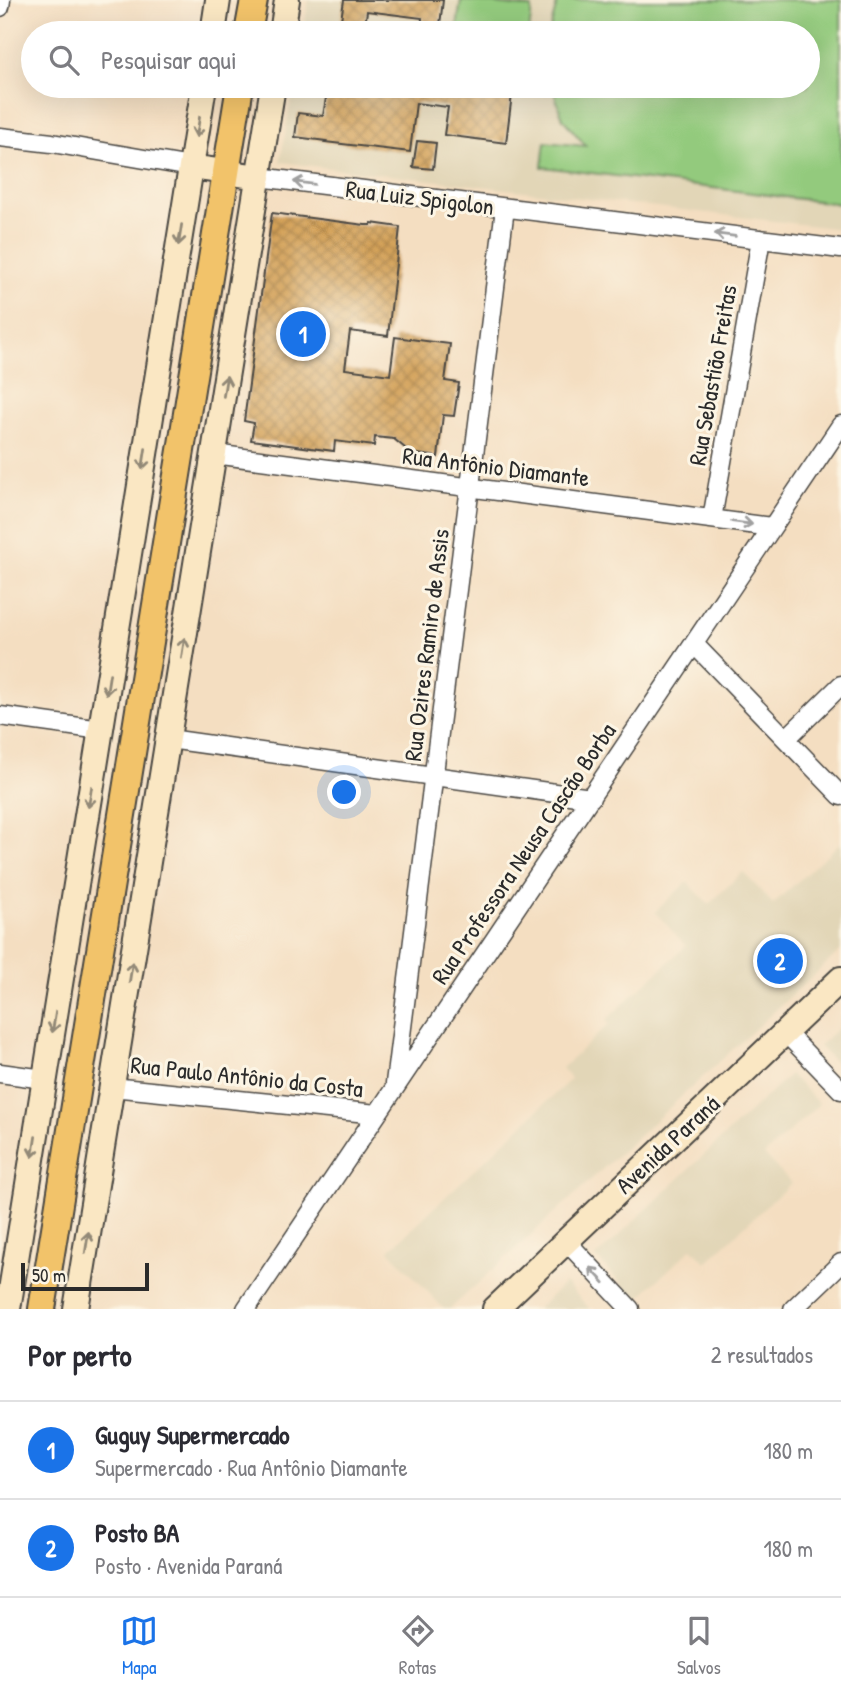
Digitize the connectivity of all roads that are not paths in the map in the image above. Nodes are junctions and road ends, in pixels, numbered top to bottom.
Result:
1 (1, 0) edge
2 (218, 0) edge
3 (254, 0) edge
4 (287, 0) edge
5 (0, 7) edge
6 (215, 21) edge
7 (250, 21) edge
8 (284, 21) edge
9 (202, 98) edge
10 (238, 98) edge
11 (271, 98) edge
12 (0, 137) edge
13 (191, 167) junction
14 (226, 172) junction
15 (259, 177) junction
16 (505, 208) junction
17 (761, 239) junction
18 (841, 249) edge
19 (841, 425) edge
20 (214, 454) junction
21 (471, 487) junction
22 (712, 519) junction
23 (772, 527) junction
24 (694, 644) junction
25 (841, 685) edge
26 (0, 716) edge
27 (101, 730) junction
28 (169, 739) junction
29 (786, 739) junction
30 (434, 776) junction
31 (841, 796) edge
32 (591, 798) junction
33 (841, 979) edge
34 (785, 1032) junction
35 (0, 1073) edge
36 (44, 1079) junction
37 (112, 1087) junction
38 (395, 1087) junction
39 (841, 1090) edge
40 (377, 1114) junction
41 (565, 1240) junction
42 (841, 1263) edge
43 (8, 1309) edge
44 (42, 1309) edge
45 (76, 1309) edge
46 (246, 1309) edge
47 (495, 1309) edge
48 (630, 1309) edge
49 (793, 1309) edge

1 - 5 street
2 - 6 street
3 - 7 main road
4 - 8 street
9 -> 13 street
10 - 14 main road
11 - 15 street
12 - 13 street, Rua Luiz Spigolon
13 - 14 street, Rua Luiz Spigolon
13 -> 27 street
14 - 15 street, Rua Luiz Spigolon
14 - 44 main road
16 -> 15 street, Rua Luiz Spigolon
20 -> 15 street
17 -> 16 street, Rua Luiz Spigolon
16 - 21 street, Rua Ozires Ramiro de Assis
17 - 18 street, Rua Luiz Spigolon
17 - 22 street, Rua Sebastião Freitas
19 - 23 street, Rua Professora Neusa Cascão Borba
20 - 21 street, Rua Antônio Diamante
28 -> 20 street
21 - 22 street, Rua Antônio Diamante
21 - 30 street, Rua Ozires Ramiro de Assis
22 -> 23 street, Rua Antônio Diamante
23 - 24 street, Rua Professora Neusa Cascão Borba
24 - 29 street
24 - 32 street, Rua Professora Neusa Cascão Borba
25 - 29 street
26 - 27 street
27 -> 36 street
28 - 30 street
37 -> 28 street
29 - 31 street
30 - 32 street
30 - 38 street, Rua Ozires Ramiro de Assis
32 - 38 street, Rua Professora Neusa Cascão Borba
33 - 34 street, Avenida Paraná
34 - 39 street
34 - 41 street, Avenida Paraná
35 - 36 street
36 -> 43 street
37 - 40 street, Rua Paulo Antônio da Costa
45 -> 37 street
38 - 40 street, Rua Professora Neusa Cascão Borba
40 - 46 street, Rua Professora Neusa Cascão Borba
41 - 47 street, Avenida Paraná
48 -> 41 street
42 - 49 street

